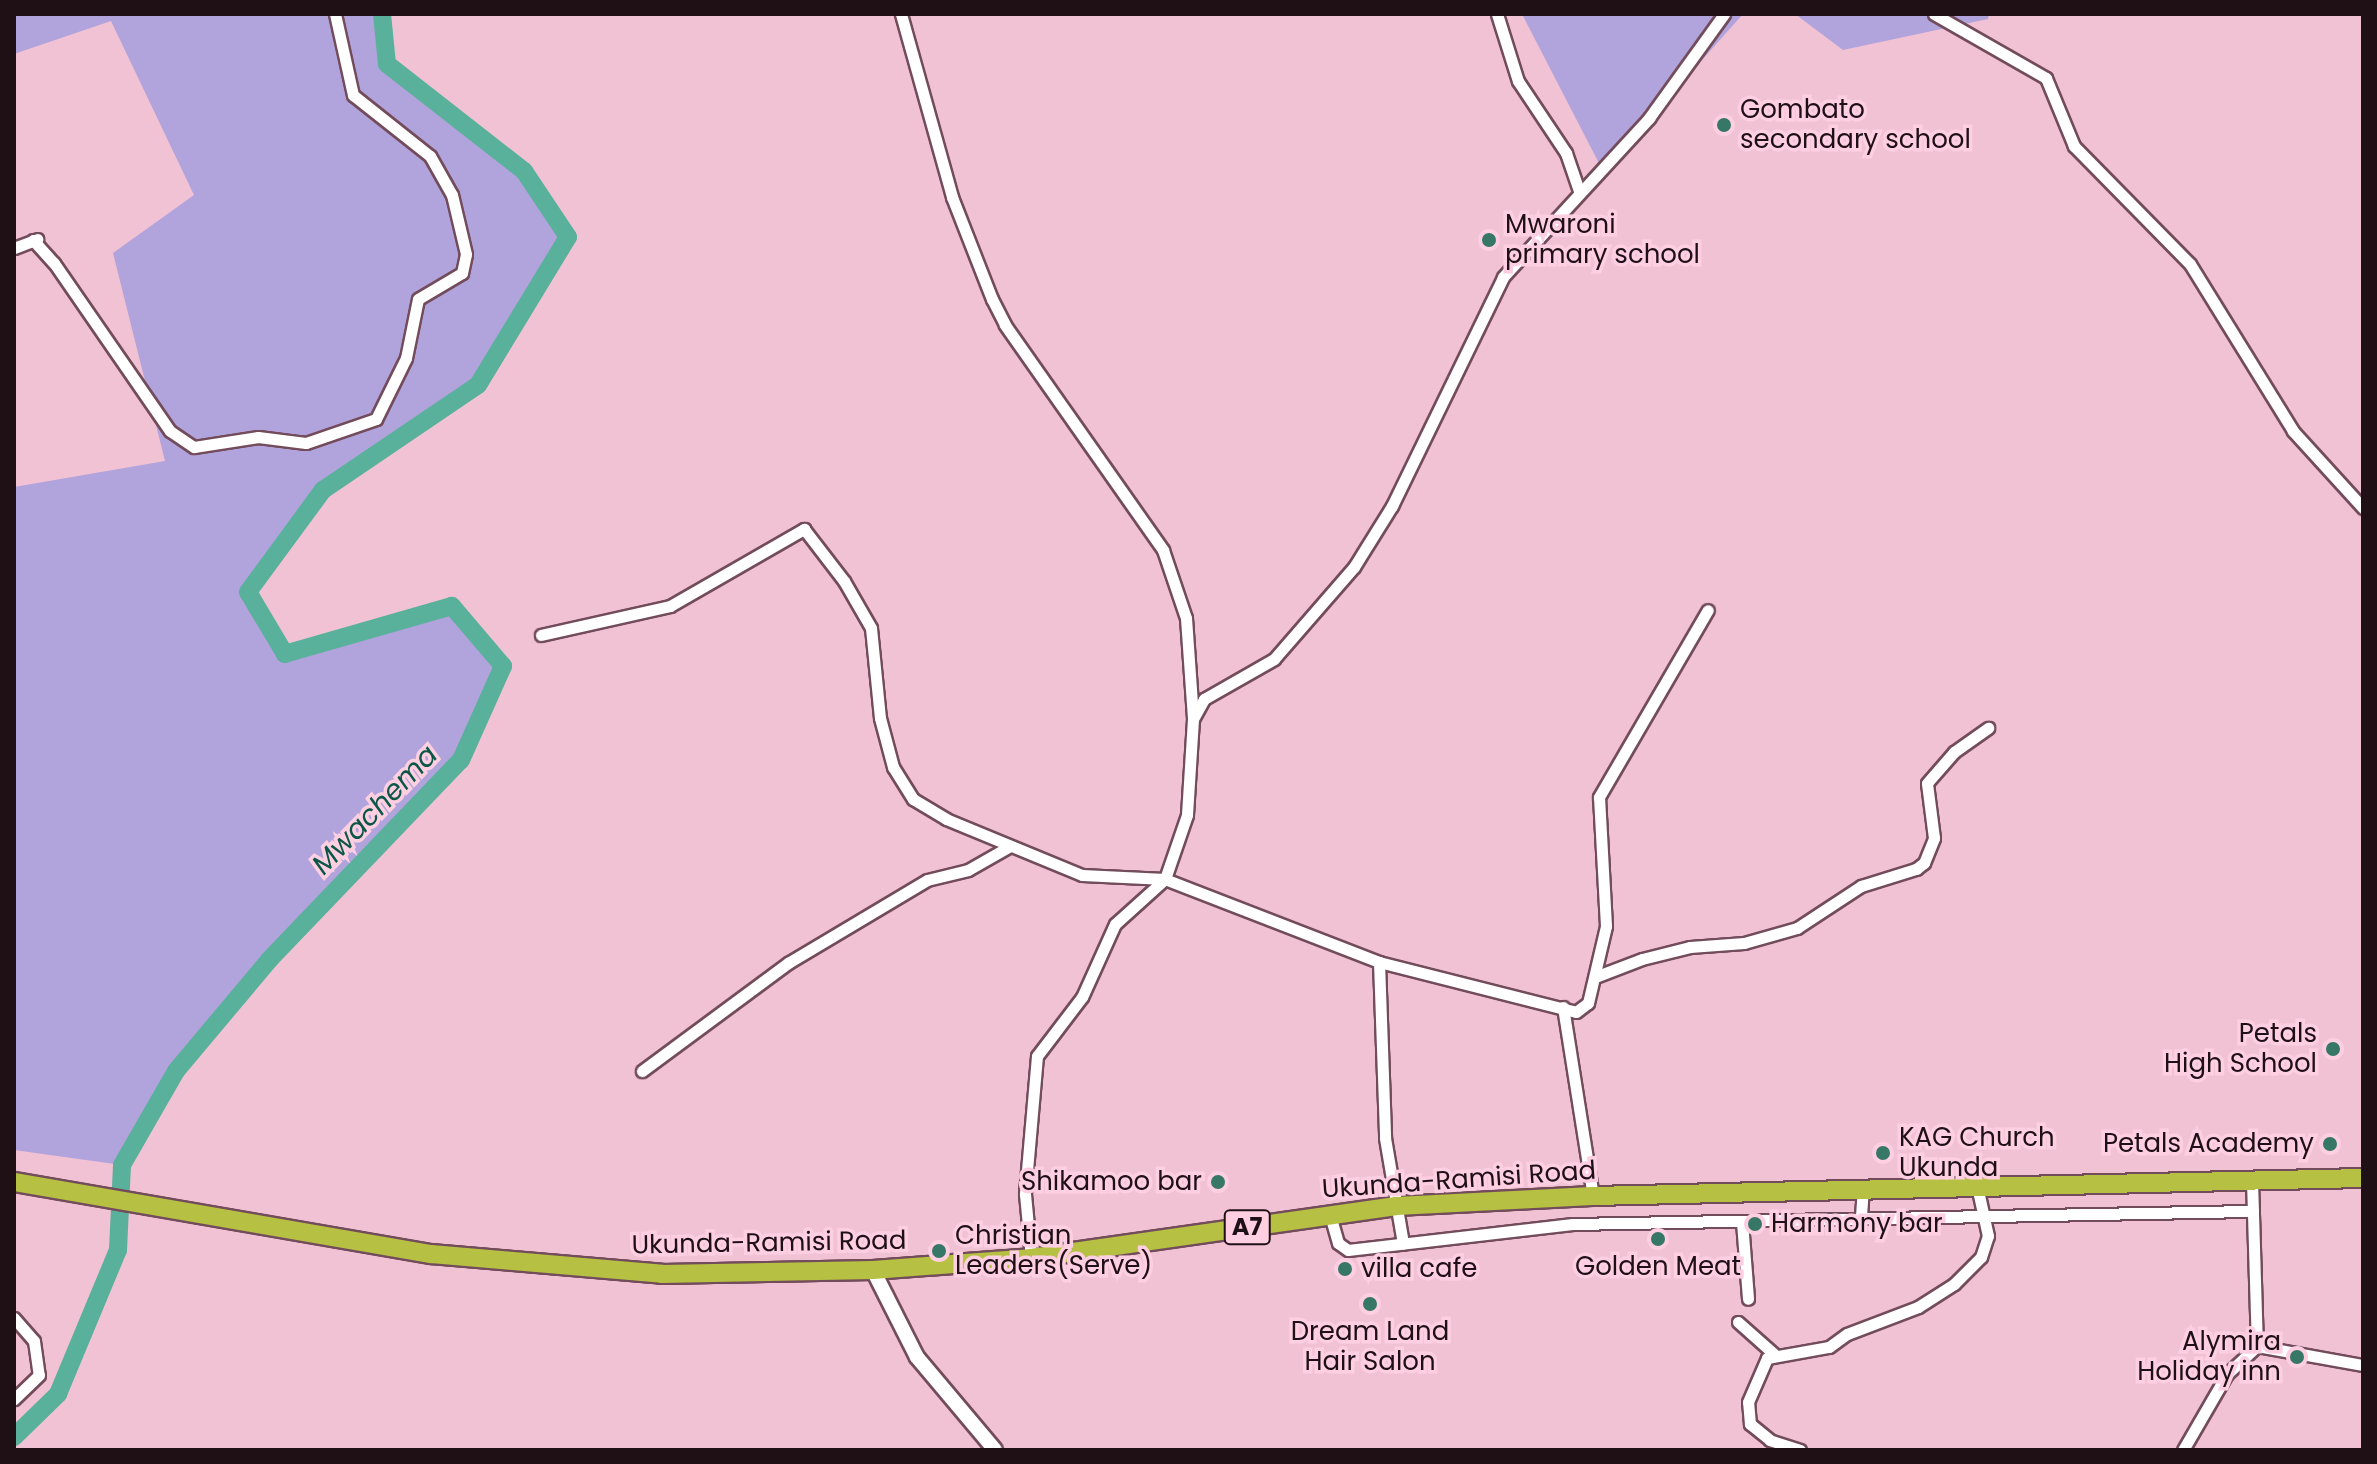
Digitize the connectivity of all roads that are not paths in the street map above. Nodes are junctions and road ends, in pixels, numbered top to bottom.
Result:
1 (335, 14) edge
2 (901, 14) edge
3 (1497, 14) edge
4 (1724, 14) edge
5 (1934, 14) edge
6 (1579, 190) junction
7 (14, 248) edge
8 (2363, 508) edge
9 (1708, 610) dead end
10 (541, 635) dead end
11 (1193, 719) junction
12 (1988, 728) dead end
13 (1010, 846) junction
14 (1165, 879) junction
15 (1379, 962) junction
16 (1595, 977) junction
17 (1563, 1007) junction
18 (642, 1071) dead end
19 (2363, 1178) edge
20 (2252, 1180) junction
21 (14, 1182) edge
22 (1977, 1186) junction
23 (1863, 1189) junction
24 (1593, 1196) junction
25 (1396, 1206) junction
26 (2253, 1211) junction
27 (1330, 1215) junction
28 (1861, 1216) junction
29 (1983, 1218) junction
30 (1742, 1222) junction
31 (1403, 1243) junction
32 (1031, 1258) junction
33 (873, 1270) junction
34 (1748, 1299) dead end
35 (14, 1318) edge
36 (1738, 1322) dead end
37 (2257, 1346) junction
38 (1774, 1354) junction
39 (2363, 1365) edge
40 (14, 1399) edge
41 (995, 1450) edge
42 (1800, 1450) edge
43 (2183, 1450) edge

1 - 7 street
2 - 11 street
3 - 6 street
4 - 6 street
5 - 8 street
6 - 11 street
9 - 16 street
10 - 13 street
11 - 14 street
12 - 16 street
13 - 14 street
13 - 18 street
14 - 15 street
14 - 32 street
15 - 17 street
15 - 25 street
16 - 17 street
17 - 24 street
19 - 20 highway, Ukunda-Ramisi Road / A7
20 - 22 highway, Ukunda-Ramisi Road / A7
20 - 26 street
21 - 33 highway, Ukunda-Ramisi Road / A7
22 - 23 highway, Ukunda-Ramisi Road / A7
22 - 29 street
23 - 24 highway, Ukunda-Ramisi Road / A7
23 - 28 street
24 - 25 highway, Ukunda-Ramisi Road / A7
25 - 27 highway, Ukunda-Ramisi Road / A7
25 - 31 street
26 - 29 street
26 - 37 street
27 - 31 street
27 - 32 highway, Ukunda-Ramisi Road / A7
28 - 29 street
28 - 30 street
29 - 38 street
30 - 31 street
30 - 34 street
32 - 33 highway, Ukunda-Ramisi Road / A7
33 - 41 street
35 - 40 street
36 - 38 street
37 - 39 street
37 - 43 street
38 - 42 street

